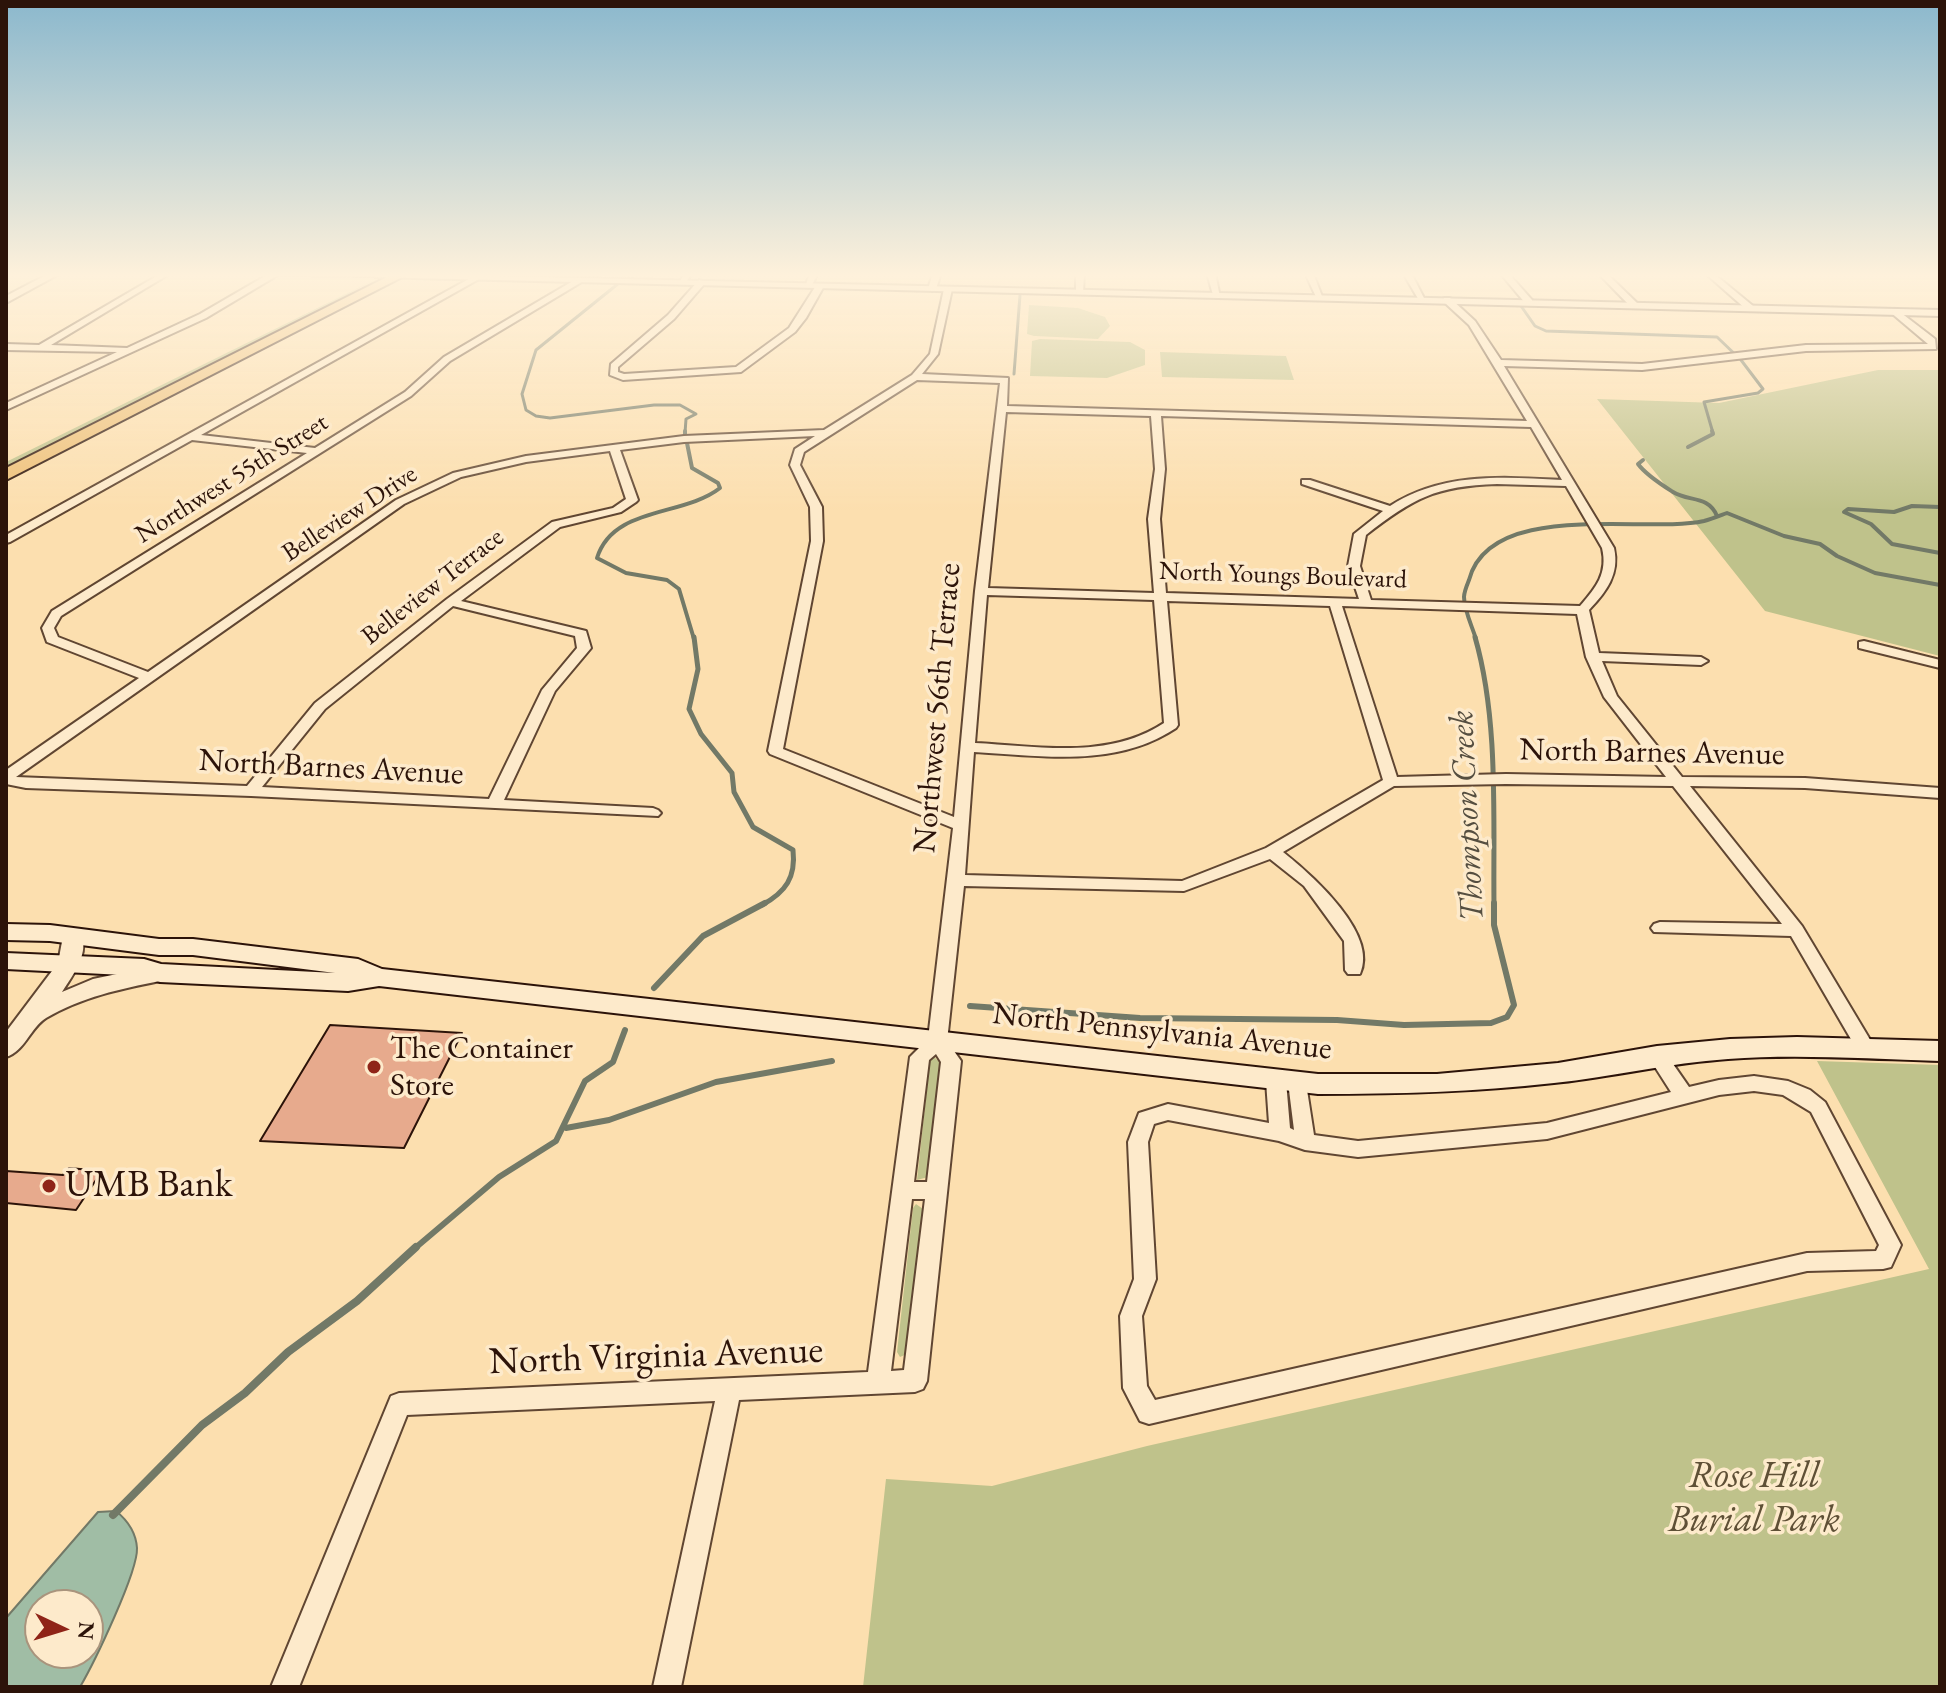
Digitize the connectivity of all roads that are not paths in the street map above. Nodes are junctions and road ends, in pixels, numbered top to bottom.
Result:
1 (125, 352) edge
2 (219, 352) edge
3 (248, 352) edge
4 (339, 352) edge
5 (459, 352) edge
6 (630, 352) edge
7 (762, 352) edge
8 (934, 352) edge
9 (1491, 352) edge
10 (1780, 352) edge
11 (1498, 363) junction
12 (915, 377) junction
13 (6, 396) edge
14 (29, 396) junction
15 (6, 407) edge
16 (1004, 409) junction
17 (1156, 414) junction
18 (1536, 424) junction
19 (823, 433) junction
20 (193, 437) junction
21 (614, 448) junction
22 (20, 450) dead end
23 (318, 451) junction
24 (6, 475) edge
25 (1306, 482) dead end
26 (1567, 483) junction
27 (1390, 510) junction
28 (6, 540) edge
29 (981, 591) junction
30 (1159, 596) junction
31 (451, 602) junction
32 (1335, 603) junction
33 (1366, 603) junction
34 (1583, 610) junction
35 (1864, 645) dead end
36 (1593, 657) junction
37 (1701, 661) dead end
38 (1940, 664) edge
39 (150, 677) junction
40 (969, 747) junction
41 (6, 778) edge
42 (1391, 782) junction
43 (1682, 783) junction
44 (251, 791) junction
45 (1937, 796) edge
46 (494, 804) junction
47 (653, 813) dead end
48 (961, 826) junction
49 (1272, 852) junction
50 (956, 880) junction
51 (1660, 928) dead end
52 (1796, 930) junction
53 (6, 932) edge
54 (72, 936) junction
55 (6, 961) edge
56 (69, 964) junction
57 (1354, 970) dead end
58 (160, 973) junction
59 (379, 977) junction
60 (35, 1014) junction
61 (937, 1042) junction
62 (6, 1048) edge
63 (1866, 1048) junction
64 (1940, 1051) edge
65 (1657, 1056) junction
66 (1287, 1082) junction
67 (1684, 1096) junction
68 (1280, 1133) junction
69 (1305, 1142) junction
70 (904, 1190) junction
71 (937, 1191) junction
72 (915, 1381) joint
73 (878, 1384) junction
74 (730, 1388) junction
75 (285, 1687) edge
76 (667, 1687) edge

1 - 14 street
2 - 22 highway
3 - 24 highway
4 - 20 street
5 - 23 street, Northwest 55th Street
6 - 7 street
8 - 12 street
9 - 11 street
10 - 11 street
11 - 18 street
12 - 16 street, Northwest 56th Terrace
12 - 19 street
13 - 14 street
14 - 15 street
16 - 17 street
16 - 29 street, Northwest 56th Terrace
17 - 18 street
17 - 30 street
18 - 26 street
19 - 21 street, Belleview Drive
19 - 48 street
20 - 23 street
20 - 28 street
21 - 31 street, Belleview Terrace
21 - 39 street, Belleview Drive
23 - 39 street, Northwest 55th Street
25 - 27 street
26 - 27 street
26 - 34 street
27 - 33 street
29 - 30 street, North Youngs Boulevard
29 - 40 street, Northwest 56th Terrace
30 - 32 street, North Youngs Boulevard
30 - 40 street
31 - 44 street, Belleview Terrace
31 - 46 street
32 - 33 street, North Youngs Boulevard
32 - 42 street
33 - 34 street, North Youngs Boulevard
34 - 36 street
35 - 38 street
36 - 37 street
36 - 43 street
39 - 41 street, Belleview Drive
40 - 48 street, Northwest 56th Terrace
41 - 44 street, North Barnes Avenue
42 - 43 street, North Barnes Avenue
42 - 49 street, North Barnes Avenue
43 - 45 street, North Barnes Avenue
43 - 52 street
44 - 46 street, North Barnes Avenue
46 - 47 street, North Barnes Avenue
48 - 50 street, Northwest 56th Terrace
49 - 50 street, North Barnes Avenue
49 - 57 street
50 - 61 street, Northwest 56th Terrace
51 - 52 street
52 - 63 street
53 - 54 main road, North Pennsylvania Avenue
54 - 56 street
54 - 59 main road, North Pennsylvania Avenue
55 - 56 main road, North Pennsylvania Avenue
56 - 58 main road, North Pennsylvania Avenue
56 - 60 street
58 - 59 main road, North Pennsylvania Avenue
58 - 60 street
59 - 61 main road, North Pennsylvania Avenue
60 - 62 street
61 - 66 main road, North Pennsylvania Avenue
61 - 70 street, Northwest 56th Terrace
61 - 71 street, Northwest 56th Terrace
63 - 64 main road, North Pennsylvania Avenue
63 - 65 main road, North Pennsylvania Avenue
65 - 66 main road, North Pennsylvania Avenue
65 - 67 street
66 - 68 street
66 - 69 street
67 - 68 street
67 - 69 street
68 - 69 street
70 - 71 street
70 - 73 street, Northwest 56th Terrace
71 - 72 street, Northwest 56th Terrace
72 - 73 street, North Virginia Avenue
73 - 74 street, North Virginia Avenue
74 - 75 street, North Virginia Avenue
74 - 76 street

